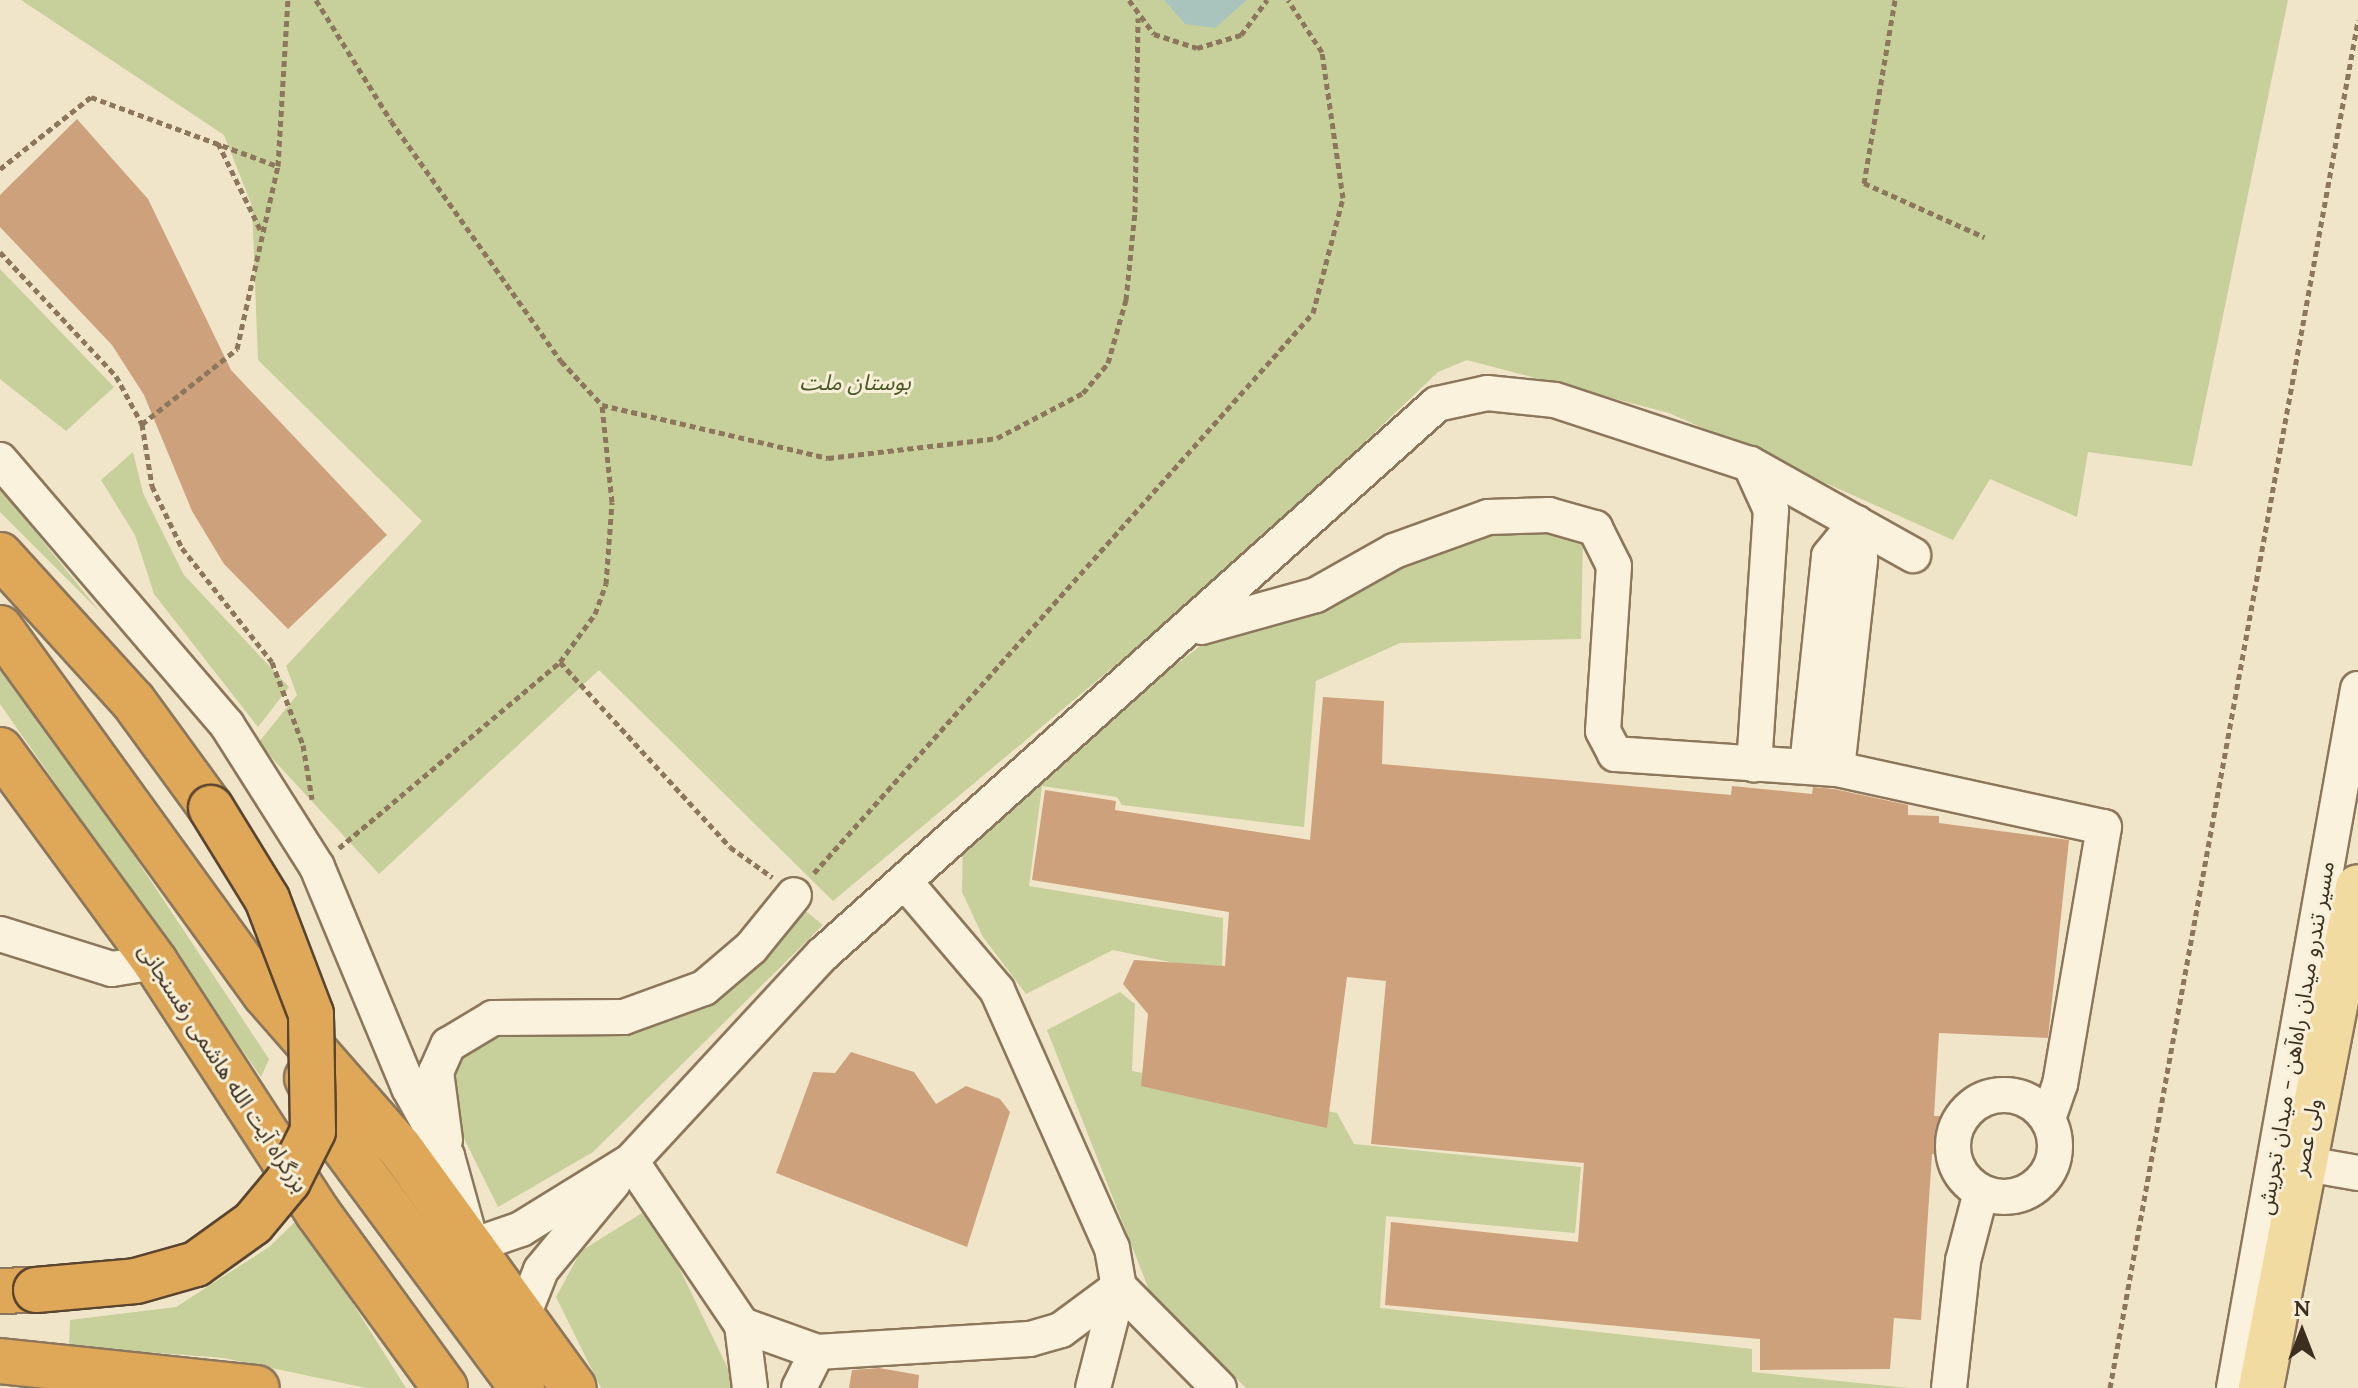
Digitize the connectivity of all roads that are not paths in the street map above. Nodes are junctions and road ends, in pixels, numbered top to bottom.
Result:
1 (0, 460) edge
2 (1750, 464) junction
3 (1856, 523) junction
4 (0, 555) edge
5 (1913, 555) dead end
6 (0, 628) edge
7 (1193, 630) junction
8 (2358, 689) edge
9 (0, 750) edge
10 (1754, 764) junction
11 (1822, 768) junction
12 (905, 882) junction
13 (2358, 887) edge
14 (794, 895) road end
15 (2, 936) edge
16 (155, 962) junction
17 (265, 994) junction
18 (2048, 1119) junction
19 (447, 1156) junction
20 (631, 1161) junction
21 (2301, 1163) junction
22 (2358, 1173) edge
23 (1981, 1192) junction
24 (472, 1246) junction
25 (1119, 1287) junction
26 (18, 1291) edge
27 (524, 1313) junction
28 (742, 1325) junction
29 (0, 1361) edge
30 (809, 1376) edge
31 (257, 1388) edge
32 (445, 1388) edge
33 (522, 1388) edge
34 (574, 1388) edge
35 (750, 1388) edge
36 (1093, 1388) edge
37 (1219, 1388) edge
38 (1949, 1388) edge
39 (2234, 1388) edge
40 (2261, 1388) edge

1 - 19 street
2 - 3 street
2 - 7 street
2 - 10 street
3 - 5 street
3 - 11 street
4 - 26 highway, bridge
6 - 17 highway
7 - 10 street
7 - 12 street
8 - 39 street, مسیر تندرو میدان راه‌آهن - میدان تجریش
9 - 16 highway, بزرگراه آیت الله هاشمی رفسنجانی
10 - 11 street
11 - 18 street
12 - 20 street
12 - 25 street
13 - 21 main road, ولی عصر
14 - 19 street
15 - 16 street
16 - 32 highway, بزرگراه آیت الله هاشمی رفسنجانی
17 - 24 highway
17 - 33 highway
18 - 23 street
18 - 23 street
19 - 24 street
20 - 24 street
20 - 27 street
20 - 28 street
21 - 22 street
21 - 40 main road, ولی عصر
23 - 38 street
24 - 27 highway
25 - 30 street
25 - 36 street
25 - 37 street
27 - 34 highway
28 - 30 street
28 - 35 street
29 - 31 highway

